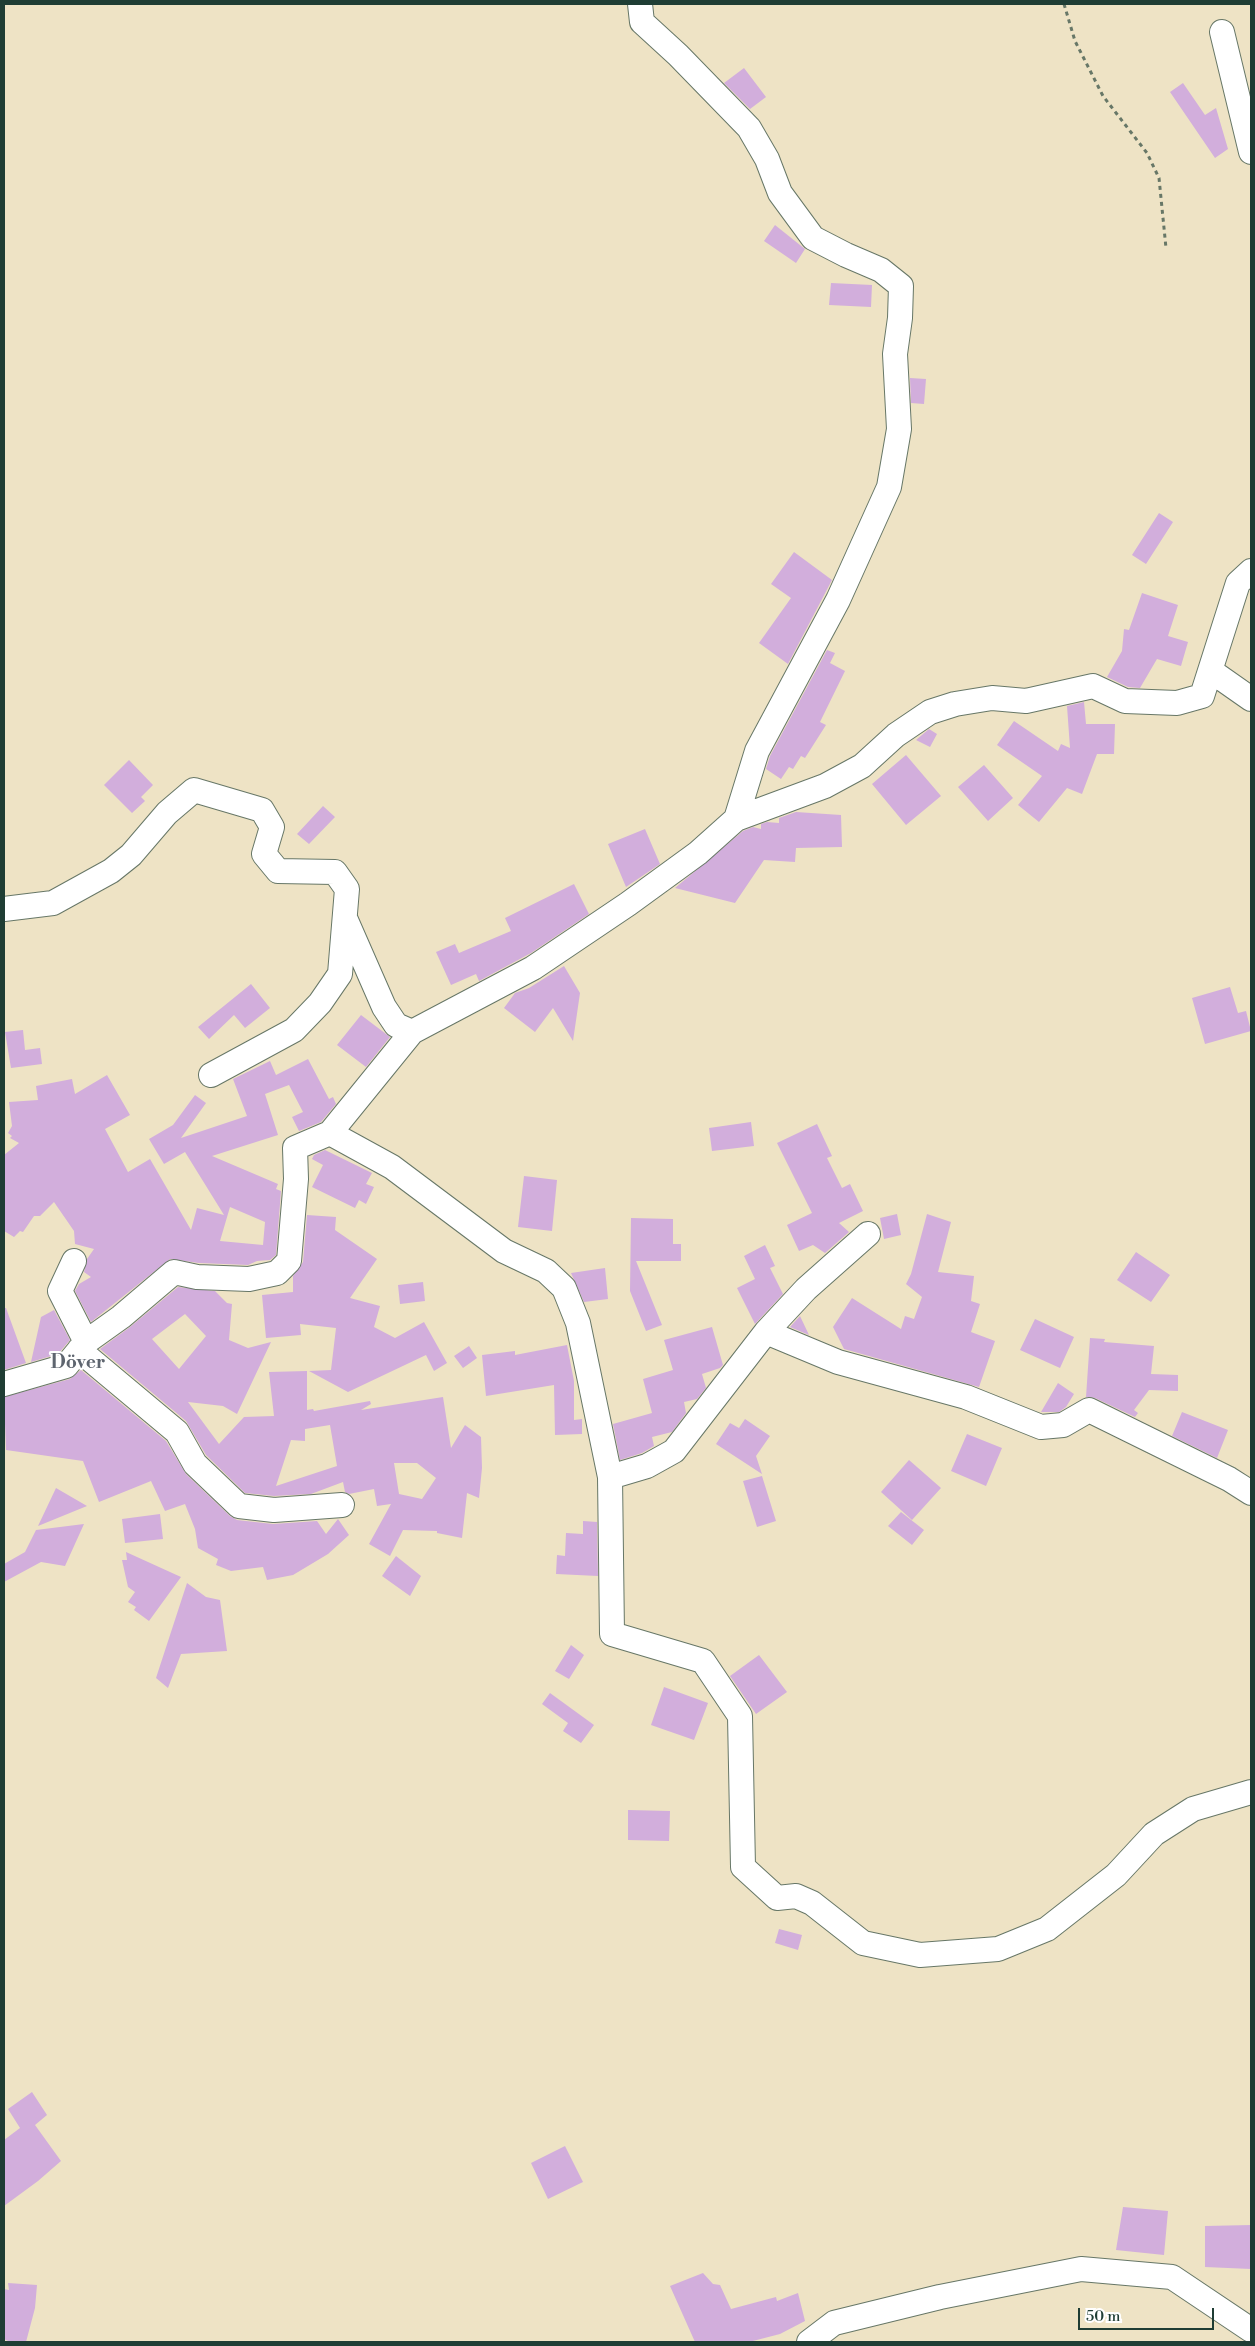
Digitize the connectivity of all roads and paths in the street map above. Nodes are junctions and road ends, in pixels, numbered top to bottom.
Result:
1 (640, 4) edge
2 (1064, 4) edge
3 (1222, 32) dead end
4 (1251, 152) edge
5 (1166, 248) dead end
6 (1251, 571) edge
7 (1211, 671) junction
8 (1251, 699) edge
9 (736, 819) junction
10 (4, 909) edge
11 (344, 916) junction
12 (412, 1032) junction
13 (211, 1075) dead end
14 (330, 1133) junction
15 (868, 1234) dead end
16 (74, 1261) dead end
17 (766, 1332) junction
18 (83, 1346) junction
19 (4, 1384) edge
20 (610, 1476) junction
21 (1251, 1493) edge
22 (342, 1505) dead end
23 (1251, 1792) edge
24 (1251, 2330) edge
25 (809, 2342) edge

1 - 9 street
2 - 5 path
3 - 4 street
6 - 7 street
7 - 8 street
7 - 9 street
9 - 12 street
10 - 11 street
11 - 12 street
11 - 13 street
12 - 14 street
14 - 18 street
14 - 20 street
15 - 17 street
16 - 18 street
17 - 20 street
17 - 21 street
18 - 19 street
18 - 22 street
20 - 23 street
24 - 25 street

